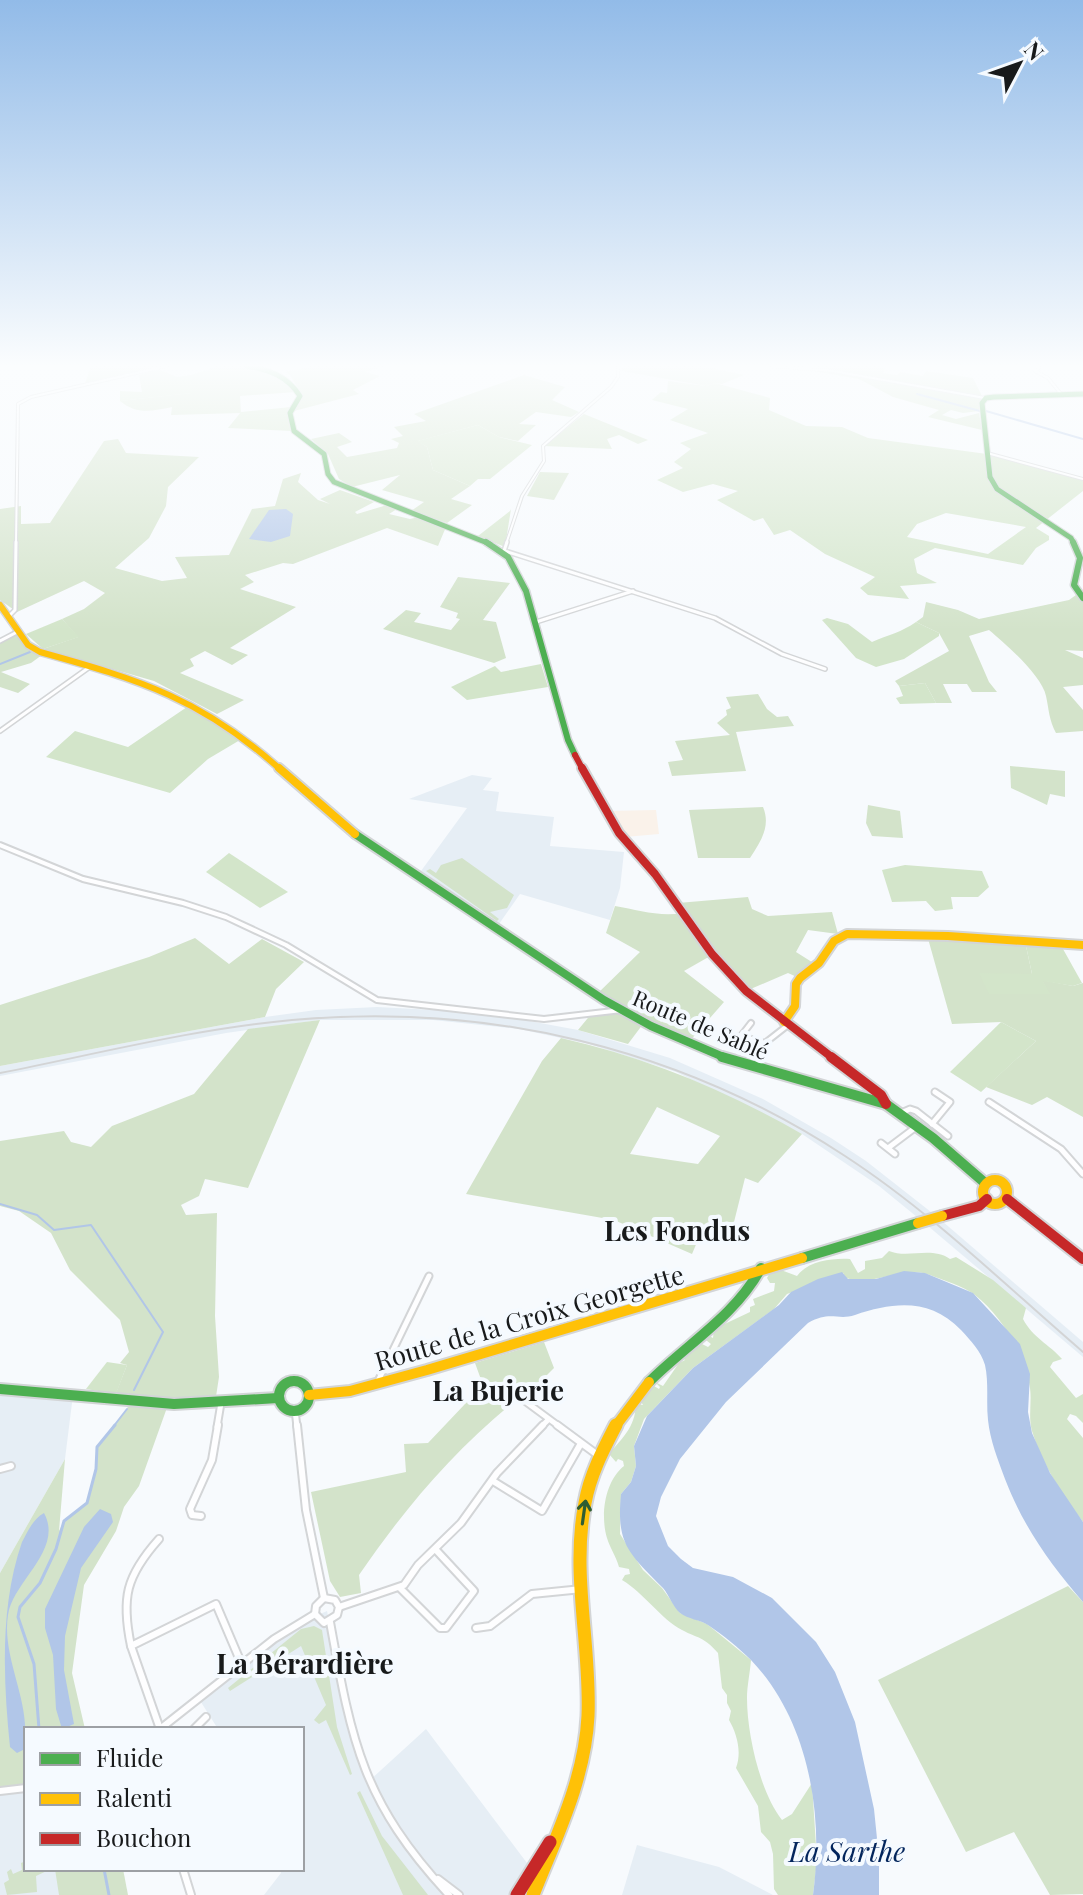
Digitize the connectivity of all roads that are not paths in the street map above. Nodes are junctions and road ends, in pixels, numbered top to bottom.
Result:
1 (17, 454) edge
2 (324, 454) edge
3 (544, 454) edge
4 (987, 454) edge
5 (992, 454) edge
6 (1083, 479) edge
7 (504, 551) junction
8 (634, 591) junction
9 (1083, 598) edge
10 (0, 605) edge
11 (10, 615) junction
12 (533, 623) junction
13 (19, 631) junction
14 (0, 641) edge
15 (91, 666) junction
16 (825, 669) dead end
17 (0, 731) edge
18 (0, 845) edge
19 (1083, 945) edge
20 (622, 1010) junction
21 (751, 1023) dead end
22 (786, 1023) junction
23 (935, 1092) dead end
24 (989, 1102) dead end
25 (886, 1104) junction
26 (901, 1113) junction
27 (932, 1124) junction
28 (918, 1126) junction
29 (948, 1136) dead end
30 (881, 1143) dead end
31 (888, 1148) junction
32 (895, 1154) dead end
33 (1083, 1174) edge
34 (985, 1183) junction
35 (987, 1199) junction
36 (1007, 1199) junction
37 (1083, 1259) edge
38 (761, 1268) junction
39 (429, 1276) dead end
40 (377, 1383) junction
41 (0, 1389) edge
42 (309, 1395) junction
43 (278, 1398) junction
44 (522, 1399) dead end
45 (221, 1403) junction
46 (295, 1410) junction
47 (548, 1420) junction
48 (580, 1445) junction
49 (599, 1456) junction
50 (11, 1466) dead end
51 (0, 1469) edge
52 (493, 1481) junction
53 (201, 1516) dead end
54 (159, 1539) dead end
55 (436, 1550) junction
56 (399, 1588) junction
57 (583, 1589) junction
58 (324, 1598) junction
59 (339, 1607) junction
60 (315, 1614) junction
61 (330, 1622) junction
62 (476, 1628) dead end
63 (131, 1646) junction
64 (242, 1665) junction
65 (206, 1717) dead end
66 (159, 1727) edge
67 (163, 1727) edge
68 (196, 1727) edge
69 (24, 1788) edge
70 (0, 1791) edge
71 (560, 1825) junction
72 (184, 1871) edge
73 (426, 1871) junction
74 (191, 1895) edge
75 (449, 1895) edge
76 (459, 1895) edge
77 (517, 1895) edge
78 (533, 1895) edge

1 - 11 street
2 - 7 street
3 - 7 street
4 - 9 street
5 - 6 street
7 - 8 street
7 - 12 street
8 - 12 street
8 - 16 street
10 - 11 street
11 - 13 street
12 - 22 street
13 - 14 street
13 - 15 street, Route de Sablé
15 - 17 street
15 - 20 street, Route de Sablé
18 - 20 street
19 - 22 street
20 - 25 street, Route de Sablé
21 - 22 street
22 - 25 street
23 - 27 street
24 - 33 street
25 - 26 street, Route de Sablé
26 - 27 street
26 - 28 street, Route de Sablé
27 - 29 street
28 - 31 street
28 - 34 street, Route de Sablé
30 - 31 street
31 - 32 street
34 - 35 street
34 - 36 street
35 - 36 street
35 - 38 street, Route de la Croix Georgette, bridge
36 - 37 street
38 - 40 street, Route de la Croix Georgette
38 - 49 street
39 - 40 street
40 - 42 street, Route de la Croix Georgette
41 - 45 street, Route de la Croix Georgette
42 - 43 street, Route de la Croix Georgette
42 - 46 street
43 - 45 street, Route de la Croix Georgette
43 - 46 street
44 - 47 street
45 - 53 street
46 - 58 street
47 - 48 street
47 - 52 street
48 - 49 street
48 - 52 street
57 -> 49 street
50 - 51 street
52 - 55 street
54 - 63 street
55 - 56 street
55 - 56 street
56 - 59 street
57 - 62 street
57 - 71 street
58 - 59 street
58 - 60 street
59 - 61 street
60 - 61 street
60 - 64 street
61 - 73 street
63 - 64 street
63 - 66 street
64 - 67 street
65 - 68 street
69 - 70 street
71 - 77 street
71 - 78 street
72 - 74 street
73 - 75 street
73 - 76 street

